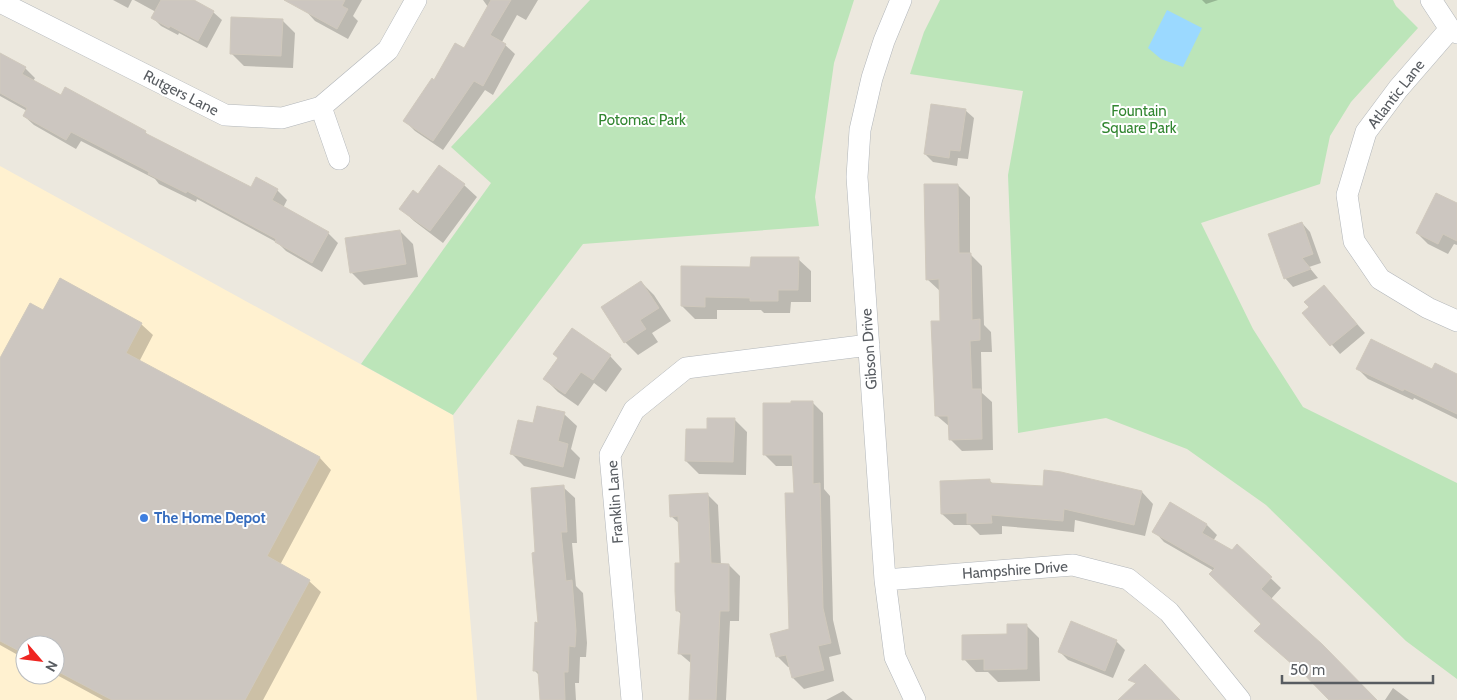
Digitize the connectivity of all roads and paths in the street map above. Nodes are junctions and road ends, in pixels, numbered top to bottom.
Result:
1 (416, 0) edge
2 (901, 0) edge
3 (1431, 0) edge
4 (0, 2) edge
5 (1454, 31) edge
6 (321, 107) junction
7 (339, 159) dead end
8 (1457, 321) edge
9 (869, 345) junction
10 (885, 580) junction
11 (632, 700) edge
12 (915, 700) edge
13 (1240, 700) edge

1 - 6 street, Rutgers Lane
2 - 9 street, Gibson Drive
3 - 5 street
4 - 6 street, Rutgers Lane
5 - 8 street, Atlantic Lane
6 - 7 street
9 - 10 street, Gibson Drive
9 - 11 street, Franklin Lane
10 - 12 street, Gibson Drive
10 - 13 street, Hampshire Drive

